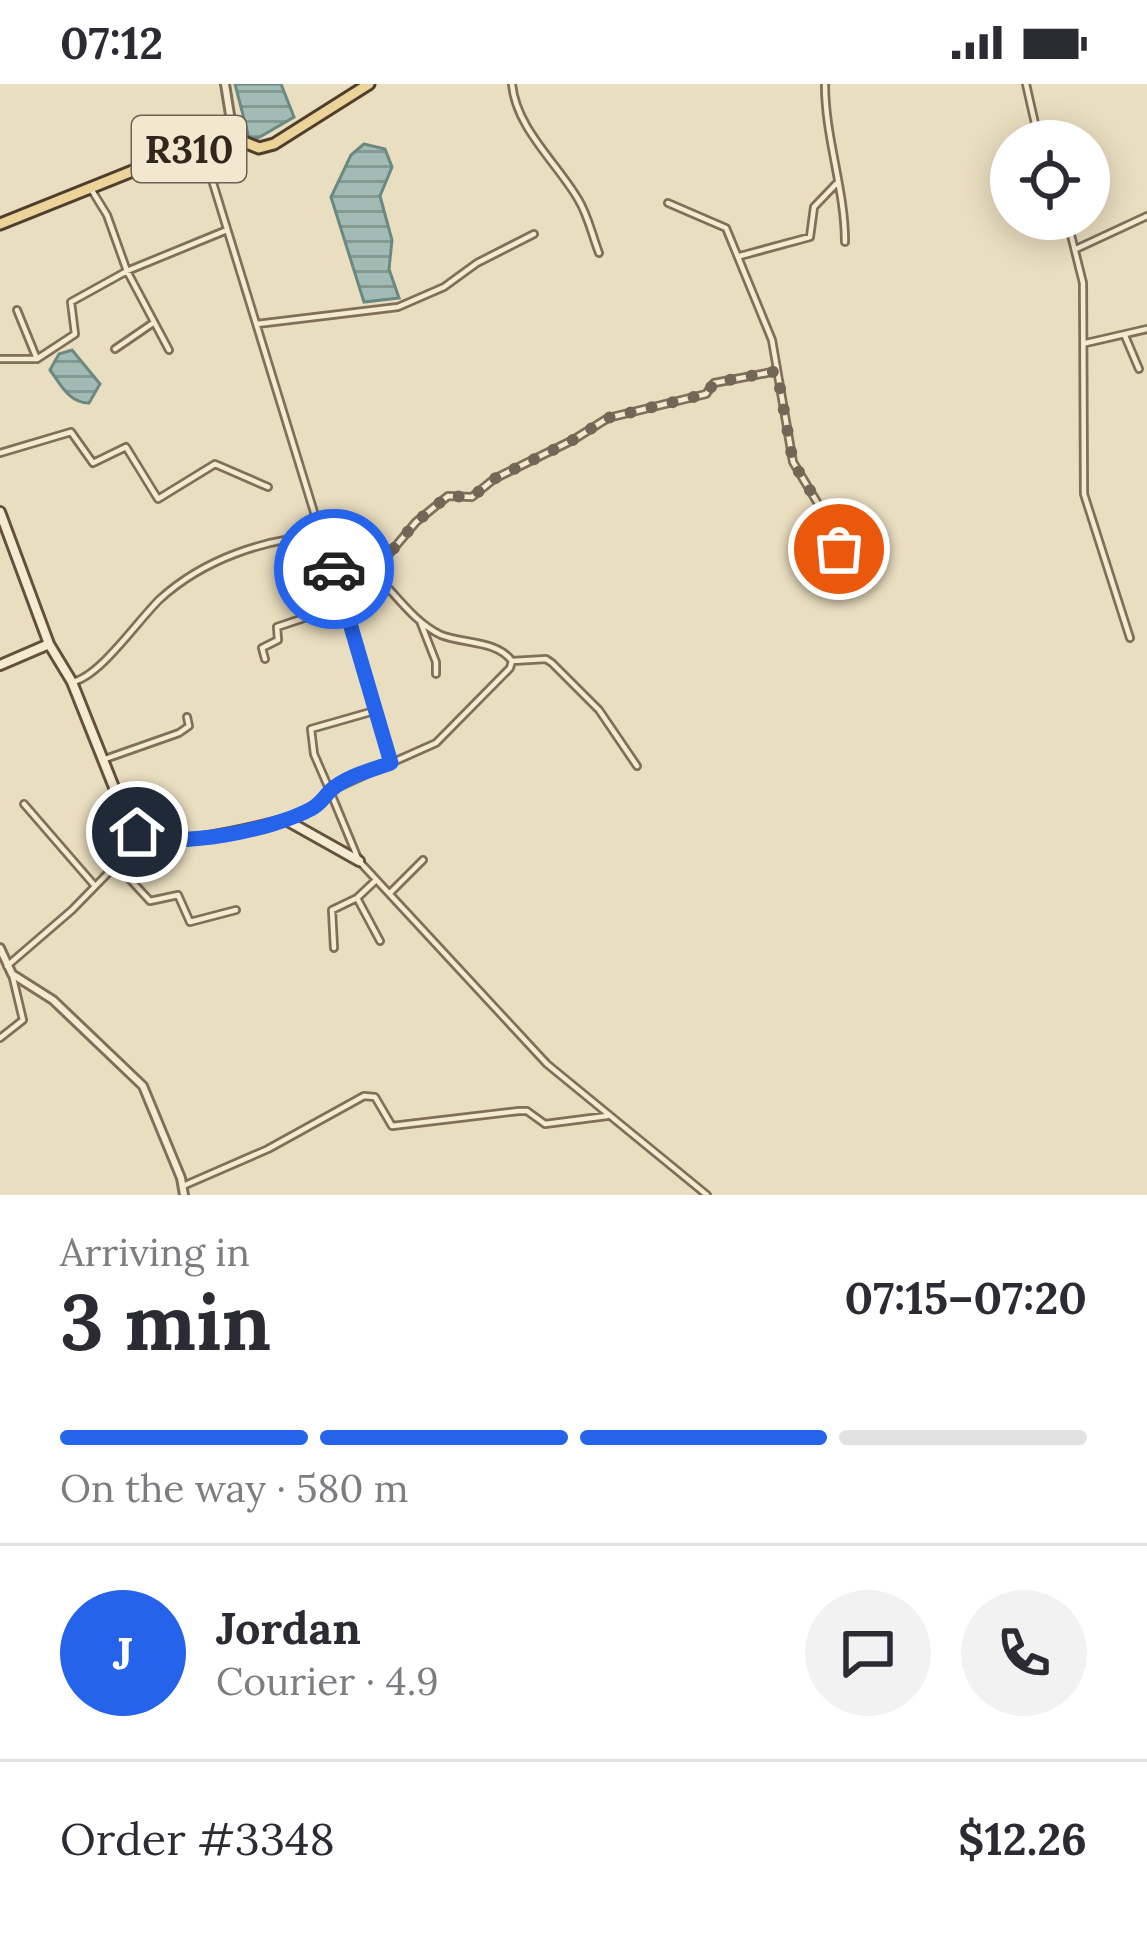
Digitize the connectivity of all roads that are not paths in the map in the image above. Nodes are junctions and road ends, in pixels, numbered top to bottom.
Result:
1 (225, 84) edge
2 (370, 84) edge
3 (512, 84) edge
4 (824, 84) edge
5 (1026, 84) edge
6 (1035, 120) edge
7 (225, 134) junction
8 (201, 144) junction
9 (836, 184) junction
10 (91, 189) junction
11 (668, 203) dead end
12 (1147, 216) edge
13 (0, 224) edge
14 (227, 230) junction
15 (534, 234) dead end
16 (1073, 240) edge
17 (845, 242) dead end
18 (1076, 249) junction
19 (598, 253) dead end
20 (740, 256) junction
21 (127, 271) junction
22 (17, 310) dead end
23 (153, 323) junction
24 (256, 324) junction
25 (1147, 329) edge
26 (1125, 336) junction
27 (1085, 343) junction
28 (115, 349) dead end
29 (169, 350) dead end
30 (0, 359) edge
31 (37, 359) junction
32 (1138, 369) dead end
33 (777, 371) junction
34 (0, 453) edge
35 (268, 487) dead end
36 (0, 512) edge
37 (323, 535) junction
38 (374, 572) junction
39 (869, 576) dead end
40 (345, 604) junction
41 (420, 621) junction
42 (1130, 638) dead end
43 (49, 644) junction
44 (265, 658) dead end
45 (512, 661) junction
46 (0, 665) edge
47 (436, 674) dead end
48 (72, 682) junction
49 (376, 710) junction
50 (188, 717) dead end
51 (105, 759) junction
52 (391, 763) junction
53 (638, 766) dead end
54 (330, 791) junction
55 (24, 804) dead end
56 (286, 820) junction
57 (137, 832) junction
58 (423, 860) dead end
59 (359, 861) junction
60 (115, 863) junction
61 (377, 880) junction
62 (95, 886) junction
63 (390, 893) junction
64 (357, 898) junction
65 (236, 910) dead end
66 (380, 940) dead end
67 (0, 948) edge
68 (334, 948) dead end
69 (10, 970) junction
70 (0, 1038) edge
71 (607, 1115) junction
72 (184, 1190) edge
73 (707, 1195) edge

1 - 7 street
2 - 7 main road, R310
3 - 19 street
4 - 9 street
5 - 6 street
7 - 8 main road, R310
8 - 10 main road, R310
8 - 14 street
9 - 17 street
9 - 20 street
10 - 13 main road, R310
10 - 21 street
11 - 20 street
12 - 18 street
14 - 21 street
14 - 24 street
15 - 24 street
16 - 18 street
18 - 27 street
20 - 33 street
21 - 23 street
21 - 31 street
22 - 31 street
23 - 28 street
23 - 29 street
24 - 37 street
25 - 26 street
26 - 27 street
26 - 32 street
27 - 42 street
30 - 31 street
33 - 38 street
33 - 39 street
34 - 35 street
36 - 43 main road
37 - 38 street
37 - 40 street
37 - 48 street
38 - 41 street
40 - 44 street
40 - 49 street
41 - 45 street
41 - 47 street
43 - 46 main road
43 - 48 main road
45 - 52 street
45 - 53 street
48 - 51 main road
49 - 52 street
49 - 54 street
50 - 51 street
51 - 57 main road
52 - 54 street
54 - 56 street
54 - 59 street
55 - 62 street
56 - 57 main road
56 - 59 main road
57 - 60 street
58 - 63 street
59 - 61 street
60 - 62 street
60 - 65 street
61 - 63 street
61 - 64 street
62 - 69 street
63 - 71 street
64 - 66 street
64 - 68 street
67 - 69 street
69 - 70 street
69 - 72 street
71 - 72 street
71 - 73 street

